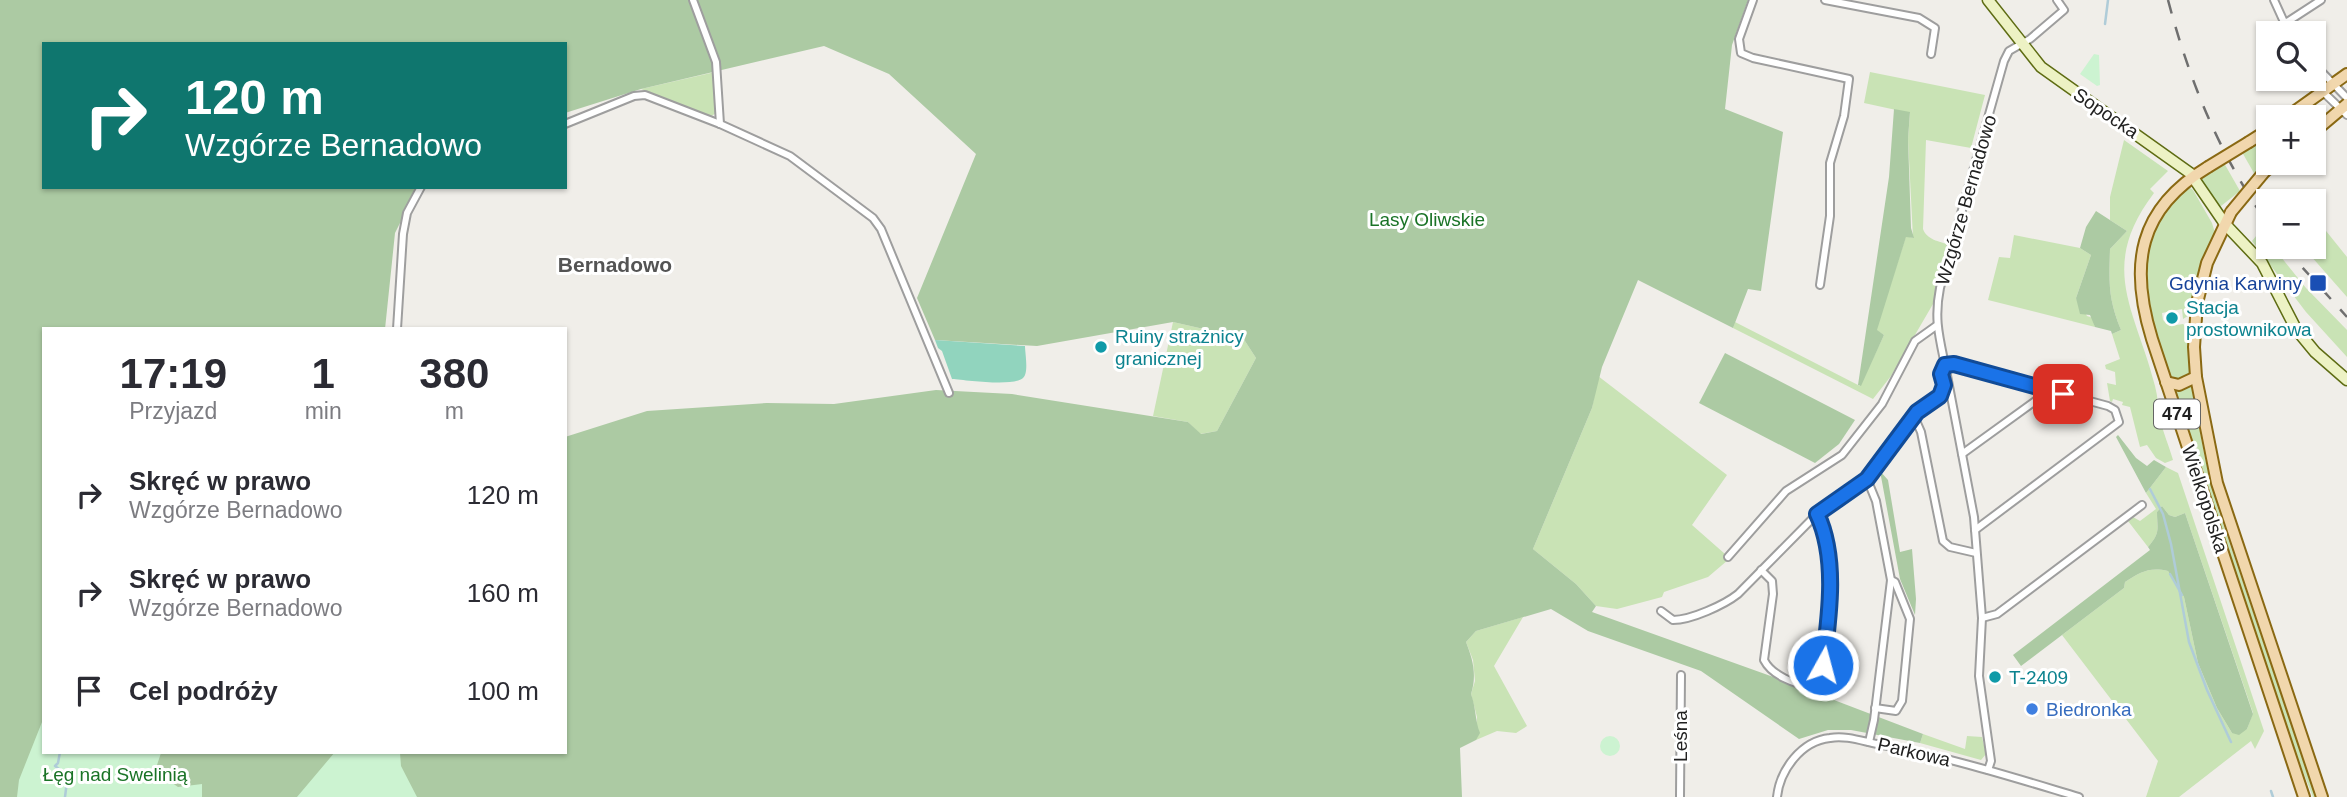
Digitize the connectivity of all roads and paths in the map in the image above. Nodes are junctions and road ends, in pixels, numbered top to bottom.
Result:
1 (693, 0) edge
2 (1752, 0) edge
3 (1825, 0) edge
4 (1988, 0) edge
5 (2057, 0) edge
6 (2274, 0) edge
7 (2321, 0) edge
8 (2283, 21) edge
9 (2289, 21) edge
10 (2020, 43) junction
11 (1931, 54) dead end
12 (2347, 74) edge
13 (2326, 77) edge
14 (2333, 85) junction
15 (2323, 92) junction
16 (2304, 105) edge
17 (2345, 107) edge
18 (2326, 122) edge
19 (567, 123) edge
20 (720, 124) junction
21 (2256, 138) edge
22 (2262, 175) edge
23 (2192, 176) junction
24 (420, 189) edge
25 (2225, 224) junction
26 (1820, 285) dead end
27 (1936, 326) junction
28 (397, 327) edge
29 (1945, 365) junction
30 (2196, 377) junction
31 (2347, 380) edge
32 (2166, 382) junction
33 (2041, 388) junction
34 (949, 393) dead end
35 (1912, 418) junction
36 (1962, 454) junction
37 (1867, 479) junction
38 (2142, 505) dead end
39 (1817, 514) junction
40 (1975, 530) junction
41 (1976, 553) junction
42 (1728, 557) dead end
43 (1761, 570) junction
44 (1891, 580) junction
45 (1661, 611) dead end
46 (1982, 618) junction
47 (1681, 675) dead end
48 (1875, 708) junction
49 (1869, 742) junction
50 (1988, 770) junction
51 (1680, 797) edge
52 (1777, 797) edge
53 (2079, 797) edge
54 (2304, 797) edge
55 (2322, 797) edge

1 - 20 street
2 - 26 street
3 - 11 street
4 - 10 main road, Sopocka
5 - 10 street
6 - 8 street
7 - 9 street
10 - 23 main road, Sopocka
10 - 27 street, Wzgórze Bernadowo
12 - 14 main road
13 - 14 street
14 - 15 main road
14 - 17 street
15 - 16 main road
15 - 17 street
17 - 18 main road
19 - 20 street
20 - 34 street
21 - 23 main road, Wielkopolska / 474, bridge
22 - 25 main road, Wielkopolska / 474, bridge
23 - 25 main road, Sopocka
23 - 32 main road, Wielkopolska / 474
24 - 28 street
25 - 30 main road, Wielkopolska / 474
25 - 31 main road, Sopocka
27 - 29 street, Wzgórze Bernadowo
27 - 42 street
29 - 33 street
29 - 35 street, Wzgórze Bernadowo
29 - 36 street, Wzgórze Bernadowo
30 - 32 main road
30 - 55 main road, Wielkopolska / 474
32 - 54 main road, Wielkopolska / 474
33 - 36 street
33 - 40 street
35 - 37 street, Wzgórze Bernadowo
35 - 41 street
36 - 40 street, Wzgórze Bernadowo
37 - 39 street, Wzgórze Bernadowo
37 - 44 street
38 - 46 street
39 - 43 street, Wzgórze Bernadowo
39 - 43 street
40 - 41 street, Wzgórze Bernadowo
41 - 46 street, Wzgórze Bernadowo
43 - 45 street, Wzgórze Bernadowo
44 - 48 street
44 - 48 street
46 - 50 street, Wzgórze Bernadowo
47 - 51 street, Leśna
48 - 49 street
49 - 50 street, Parkowa
49 - 52 street, Parkowa
50 - 53 street, Parkowa

